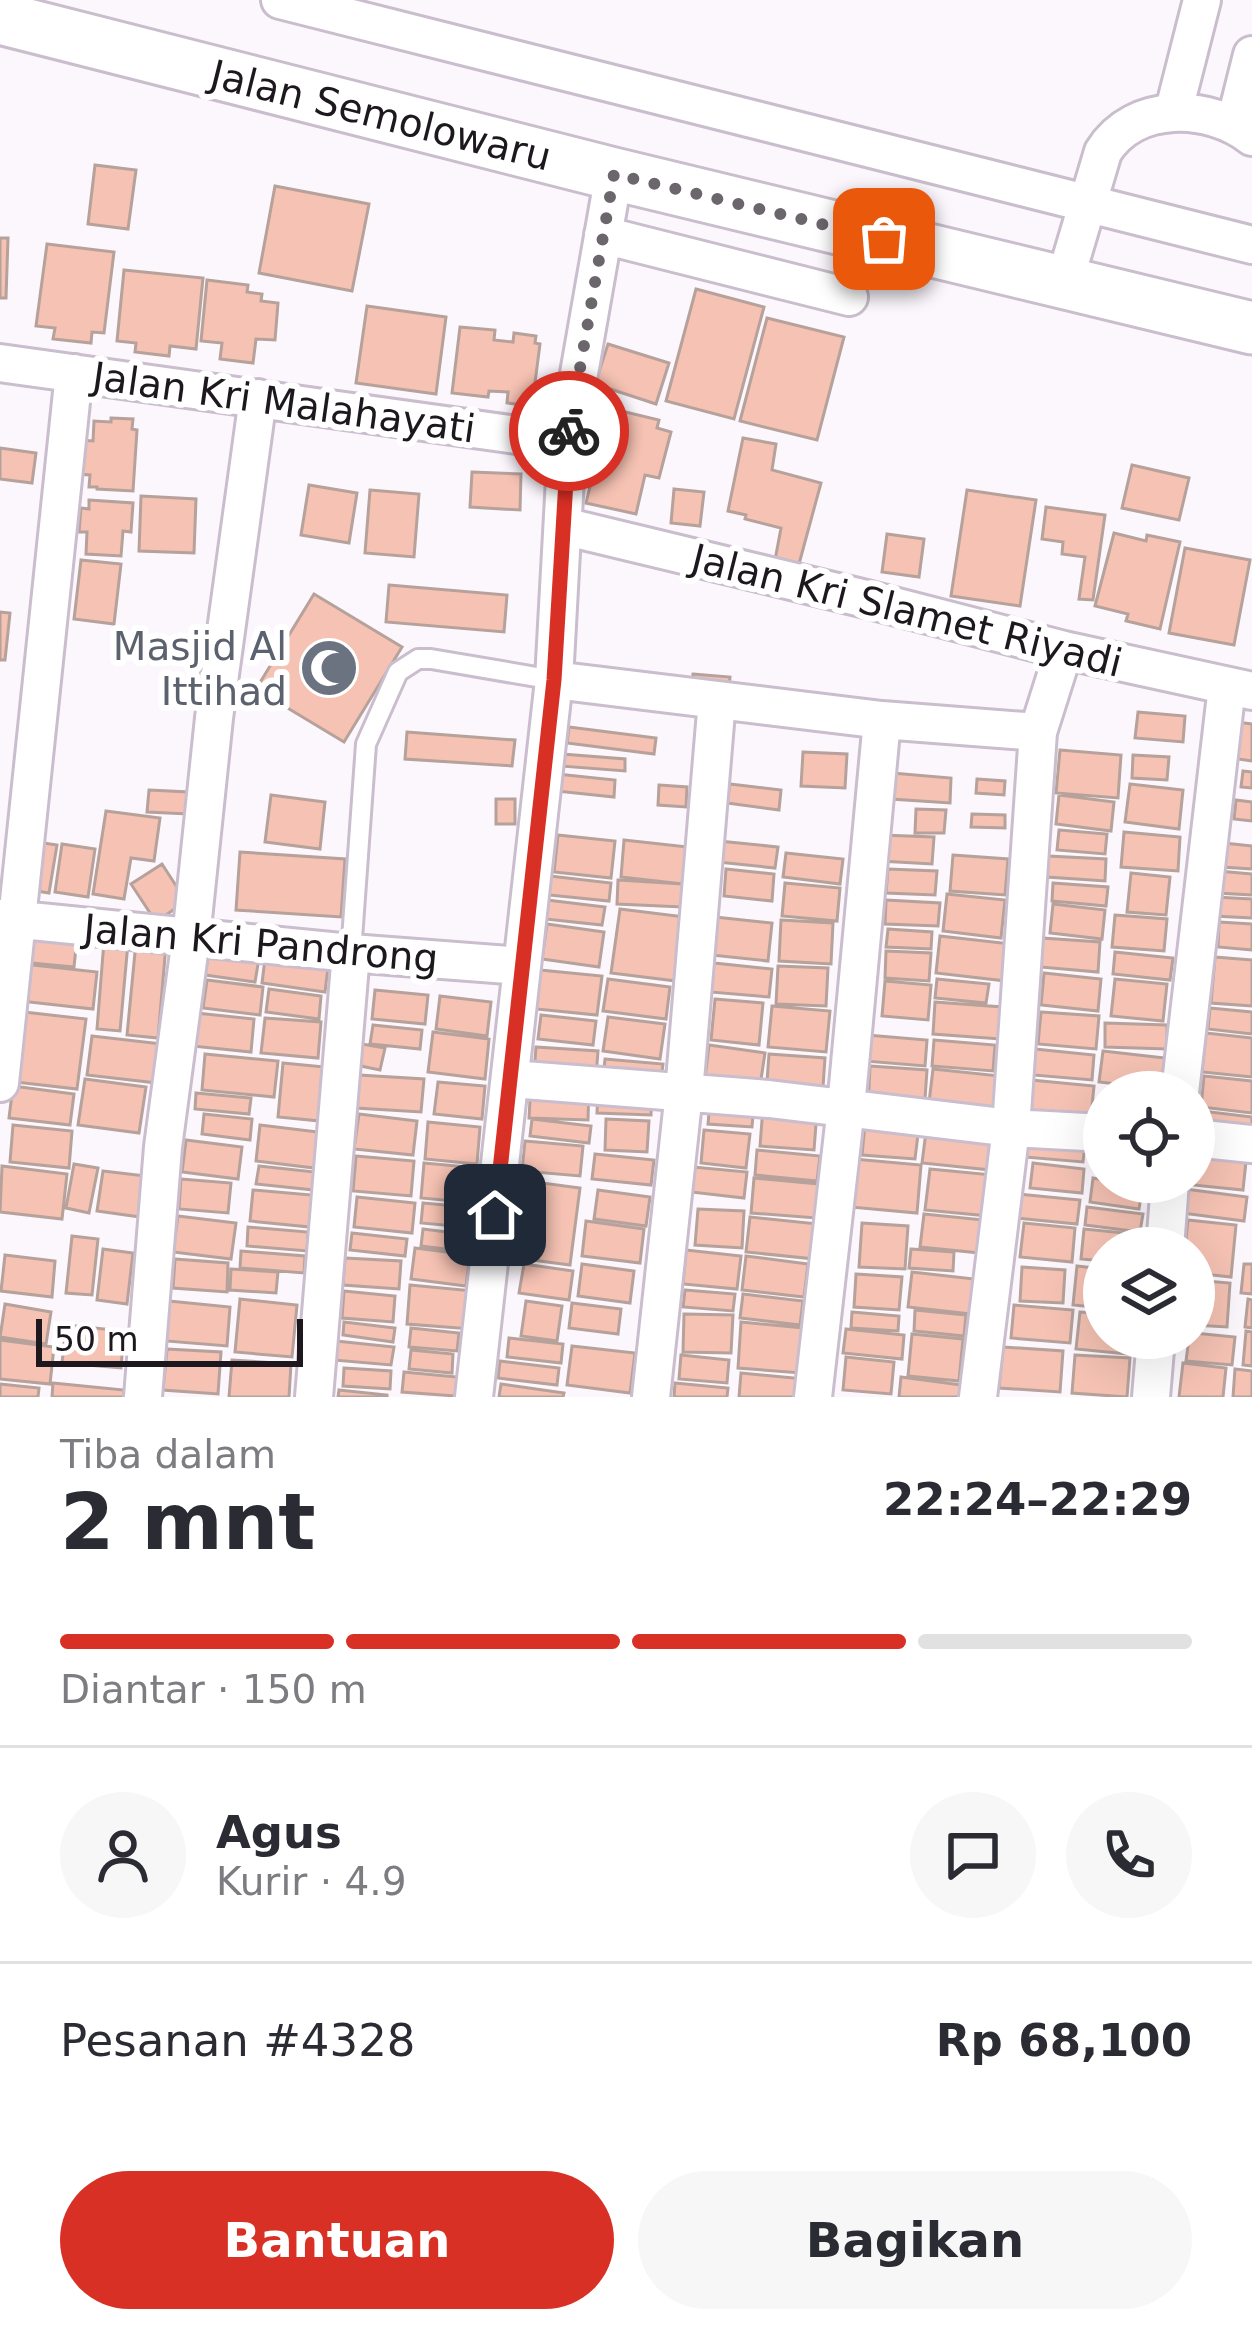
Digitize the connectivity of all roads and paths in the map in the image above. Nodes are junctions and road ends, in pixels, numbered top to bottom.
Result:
1 (280, 0) edge
2 (1202, 0) edge
3 (0, 18) edge
4 (1252, 55) edge
5 (1174, 110) junction
6 (1243, 130) edge
7 (614, 174) junction
8 (1085, 209) junction
9 (603, 235) junction
10 (1252, 245) edge
11 (1067, 272) junction
12 (848, 297) dead end
13 (1252, 328) edge
14 (0, 362) edge
15 (74, 373) junction
16 (258, 398) junction
17 (568, 442) junction
18 (563, 526) junction
19 (1064, 650) junction
20 (554, 680) junction
21 (1245, 686) edge
22 (717, 700) junction
23 (882, 720) junction
24 (1038, 732) junction
25 (9, 919) edge
26 (190, 938) junction
27 (351, 953) junction
28 (522, 966) junction
29 (1183, 1071) edge
30 (511, 1079) junction
31 (0, 1082) edge
32 (684, 1092) junction
33 (846, 1107) junction
34 (1011, 1128) junction
35 (1083, 1131) edge
36 (1215, 1140) edge
37 (1252, 1144) edge
38 (1154, 1359) edge
39 (142, 1397) edge
40 (314, 1397) edge
41 (474, 1397) edge
42 (651, 1397) edge
43 (813, 1397) edge
44 (979, 1397) edge
45 (1151, 1397) edge

1 - 8 street
2 - 5 street
3 - 7 main road, Jalan Semolowaru
4 - 6 street
5 - 6 street
5 - 8 street
7 - 9 street
7 - 11 main road, Jalan Semolowaru
8 - 10 street
8 - 11 street
9 - 12 street
9 - 17 street
11 - 13 main road, Jalan Semolowaru
14 - 15 street, Jalan Kri Malahayati
15 - 16 street, Jalan Kri Malahayati
15 - 25 street
16 - 17 street, Jalan Kri Malahayati
16 - 26 street
17 - 18 street
18 - 19 street, Jalan Kri Slamet Riyadi
18 - 20 street
19 - 21 street, Jalan Kri Slamet Riyadi
19 - 24 street
20 - 22 street
20 - 27 lane
20 - 28 street
21 - 29 street
22 - 23 street
22 - 32 street
23 - 24 street
23 - 33 street
24 - 34 street
25 - 26 street, Jalan Kri Pandrong
25 - 31 street
26 - 27 street, Jalan Kri Pandrong
26 - 39 street
27 - 28 street, Jalan Kri Pandrong
27 - 40 street
28 - 30 street
30 - 32 street
30 - 41 street
32 - 33 street
32 - 42 street
33 - 34 street
33 - 43 street
34 - 35 street
34 - 44 street
36 - 37 street
38 - 45 street

